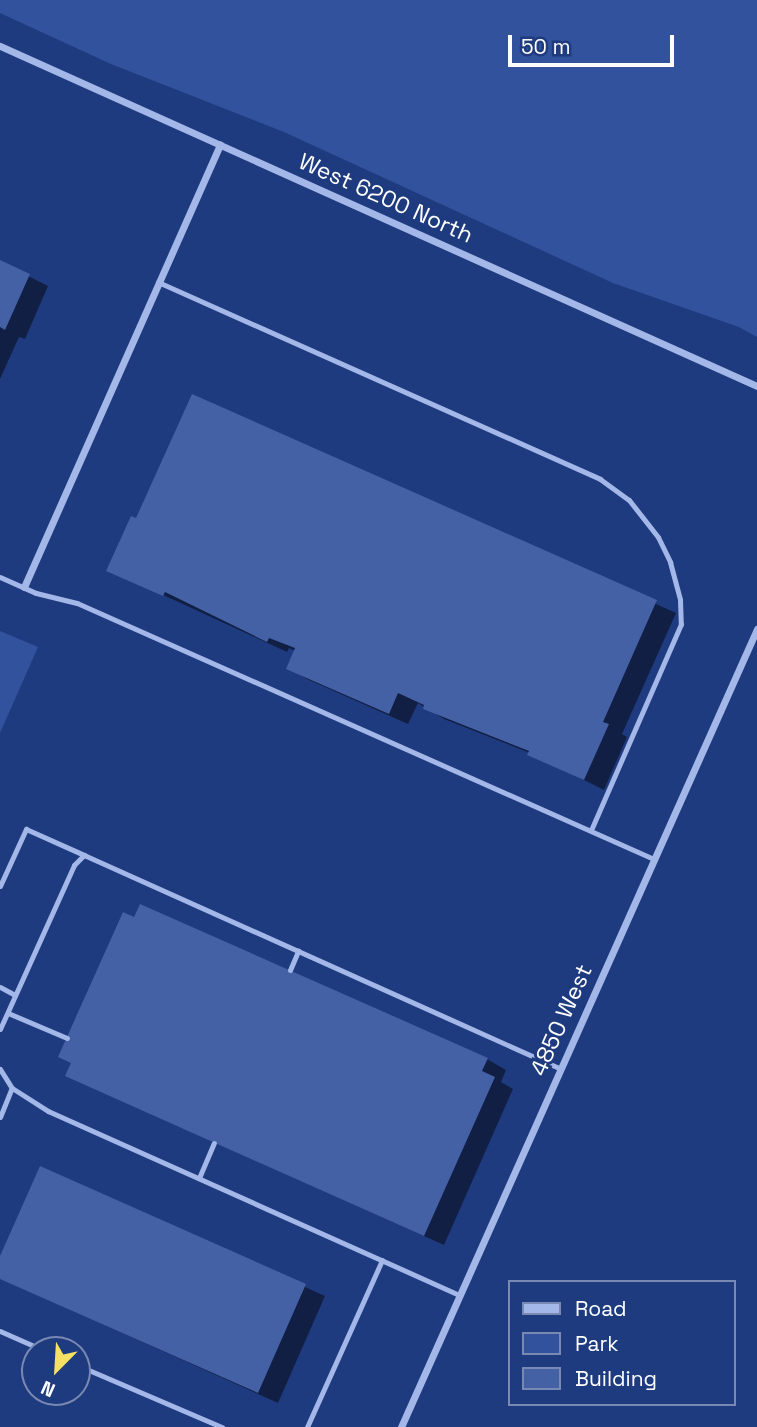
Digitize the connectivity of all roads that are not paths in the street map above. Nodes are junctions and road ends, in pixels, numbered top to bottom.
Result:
1 (0, 46) edge
2 (220, 145) junction
3 (158, 282) junction
4 (757, 386) edge
5 (0, 577) edge
6 (23, 587) junction
7 (757, 629) edge
8 (591, 830) junction
9 (84, 855) junction
10 (654, 859) junction
11 (0, 886) edge
12 (298, 951) junction
13 (289, 970) dead end
14 (0, 987) edge
15 (15, 995) junction
16 (8, 1013) junction
17 (0, 1029) edge
18 (67, 1038) dead end
19 (0, 1069) edge
20 (561, 1069) junction
21 (12, 1088) junction
22 (0, 1117) edge
23 (214, 1143) dead end
24 (199, 1178) junction
25 (382, 1260) junction
26 (460, 1295) junction
27 (0, 1331) edge
28 (21, 1340) edge
29 (91, 1371) edge
30 (222, 1427) edge
31 (307, 1427) edge
32 (401, 1427) edge

1 - 2 street, West 6200 North
2 - 3 street
2 - 4 street, West 6200 North
3 - 6 street
3 - 8 lane
5 - 6 lane
6 - 8 lane
7 - 10 street, 4850 West
8 - 10 lane
9 - 11 lane
9 - 12 lane
9 - 15 lane
10 - 20 street, 4850 West
12 - 13 lane
12 - 20 lane
14 - 15 lane
15 - 16 lane
16 - 17 lane
16 - 18 lane
19 - 21 lane
20 - 26 street, 4850 West
21 - 22 lane
21 - 24 lane
23 - 24 lane
24 - 25 lane
25 - 26 lane
25 - 31 lane
26 - 32 street, 4850 West
27 - 28 lane
29 - 30 lane

